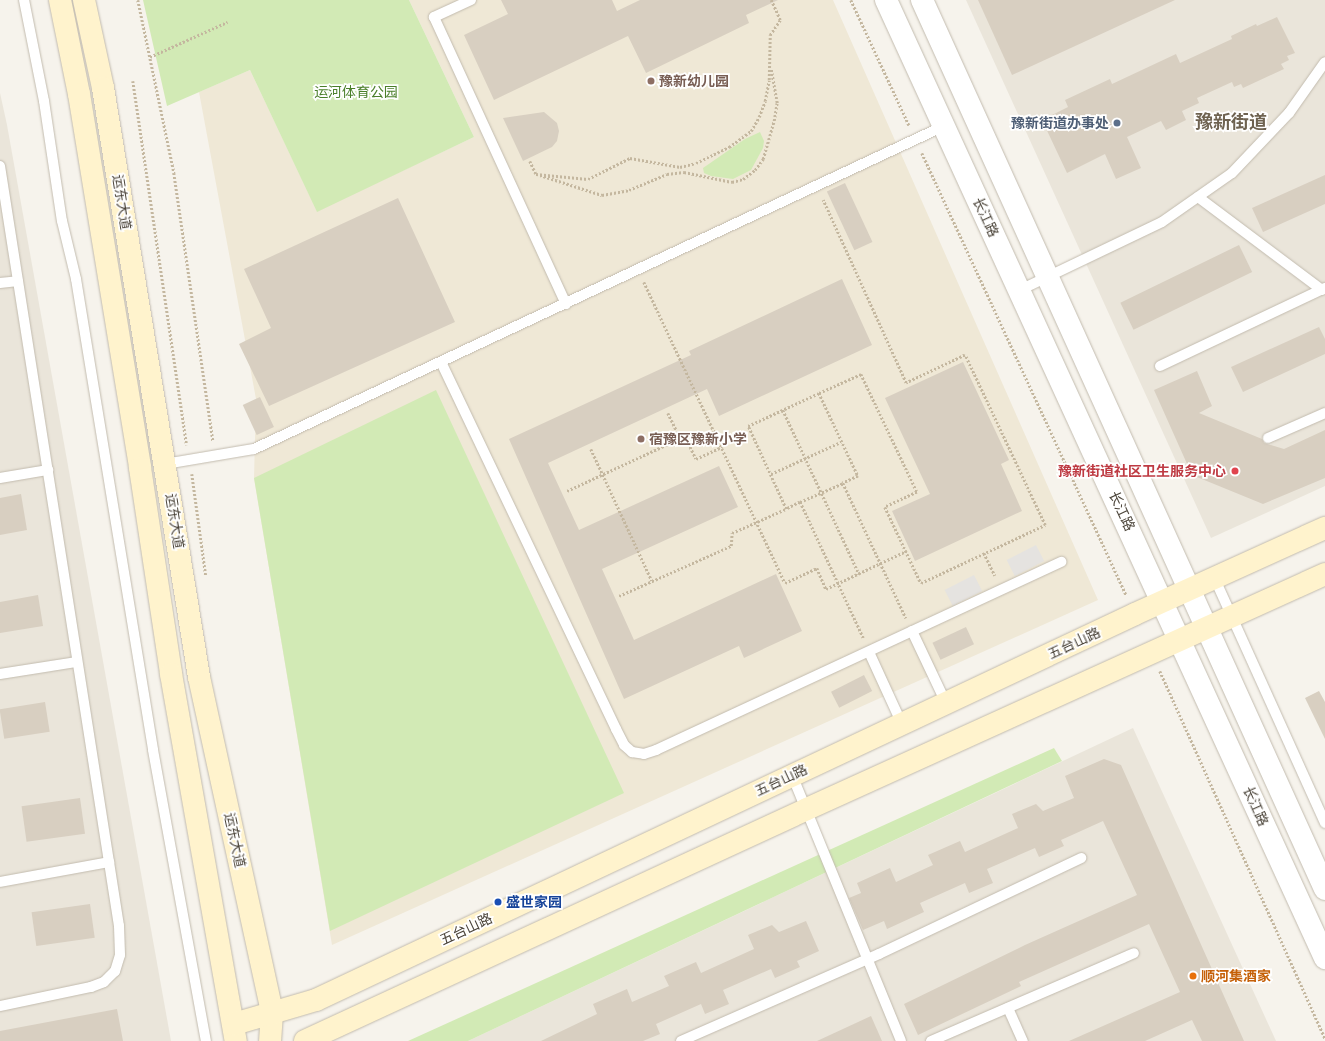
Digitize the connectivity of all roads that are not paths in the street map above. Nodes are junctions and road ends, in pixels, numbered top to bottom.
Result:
1 (24, 0) edge
2 (60, 0) edge
3 (84, 0) edge
4 (471, 0) edge
5 (886, 0) edge
6 (922, 0) edge
7 (1325, 62) edge
8 (944, 126) junction
9 (0, 166) edge
10 (1198, 197) junction
11 (1048, 277) junction
12 (18, 281) junction
13 (0, 283) edge
14 (1324, 289) edge
15 (1020, 290) junction
16 (566, 304) junction
17 (441, 362) junction
18 (1160, 366) dead end
19 (1325, 413) edge
20 (1268, 438) dead end
21 (166, 464) junction
22 (48, 470) junction
23 (0, 478) edge
24 (1325, 528) edge
25 (1061, 562) dead end
26 (1325, 574) edge
27 (1214, 577) junction
28 (1189, 588) junction
29 (1163, 601) junction
30 (1232, 616) junction
31 (1206, 626) junction
32 (912, 631) junction
33 (1180, 639) junction
34 (869, 652) junction
35 (77, 662) junction
36 (0, 674) edge
37 (946, 703) junction
38 (902, 724) junction
39 (792, 775) junction
40 (807, 809) junction
41 (1325, 823) edge
42 (1081, 858) dead end
43 (109, 862) junction
44 (1320, 863) edge
45 (0, 882) edge
46 (1325, 889) edge
47 (1134, 953) dead end
48 (1325, 958) edge
49 (866, 959) junction
50 (0, 1006) edge
51 (1008, 1008) junction
52 (272, 1013) junction
53 (235, 1033) edge
54 (206, 1041) edge
55 (270, 1041) edge
56 (306, 1041) edge
57 (681, 1041) edge
58 (901, 1041) edge
59 (931, 1041) edge
60 (1023, 1041) edge

1 - 54 lane
2 - 53 main road, 运东大道
3 - 21 main road, 运东大道
4 - 16 lane
5 - 8 street, 长江路
6 - 11 street, 长江路
7 - 10 lane
8 - 15 street, 长江路
8 - 16 lane
9 - 12 lane
10 - 11 lane
10 - 14 lane
11 - 15 lane
11 - 28 street, 长江路
12 - 13 lane
12 - 22 lane
14 - 18 lane
15 - 29 street, 长江路
16 - 17 lane
17 - 21 lane
17 - 34 lane
19 - 20 lane
21 - 52 main road, 运东大道
22 - 23 lane
22 - 35 lane
24 - 27 main road, 五台山路
25 - 32 lane
26 - 30 main road
27 - 28 main road, 五台山路
27 - 30 lane
28 - 29 main road, 五台山路
28 - 31 street, 长江路
29 - 33 street, 长江路
29 - 37 main road, 五台山路
30 - 31 main road
30 - 41 lane
31 - 33 main road
31 - 44 street, 长江路
32 - 34 lane
32 - 37 lane
33 - 40 main road
33 - 48 street, 长江路
34 - 38 lane
35 - 36 lane
35 - 43 lane
37 - 38 main road, 五台山路
38 - 39 main road, 五台山路
39 - 40 lane
39 - 52 main road, 五台山路
40 - 49 lane
40 - 56 main road
42 - 49 lane
43 - 45 lane
43 - 50 lane
44 - 46 street, 长江路
47 - 51 lane
49 - 57 lane
49 - 58 lane
51 - 59 lane
51 - 60 lane
52 - 53 main road, 五台山路
52 - 55 main road, 运东大道

